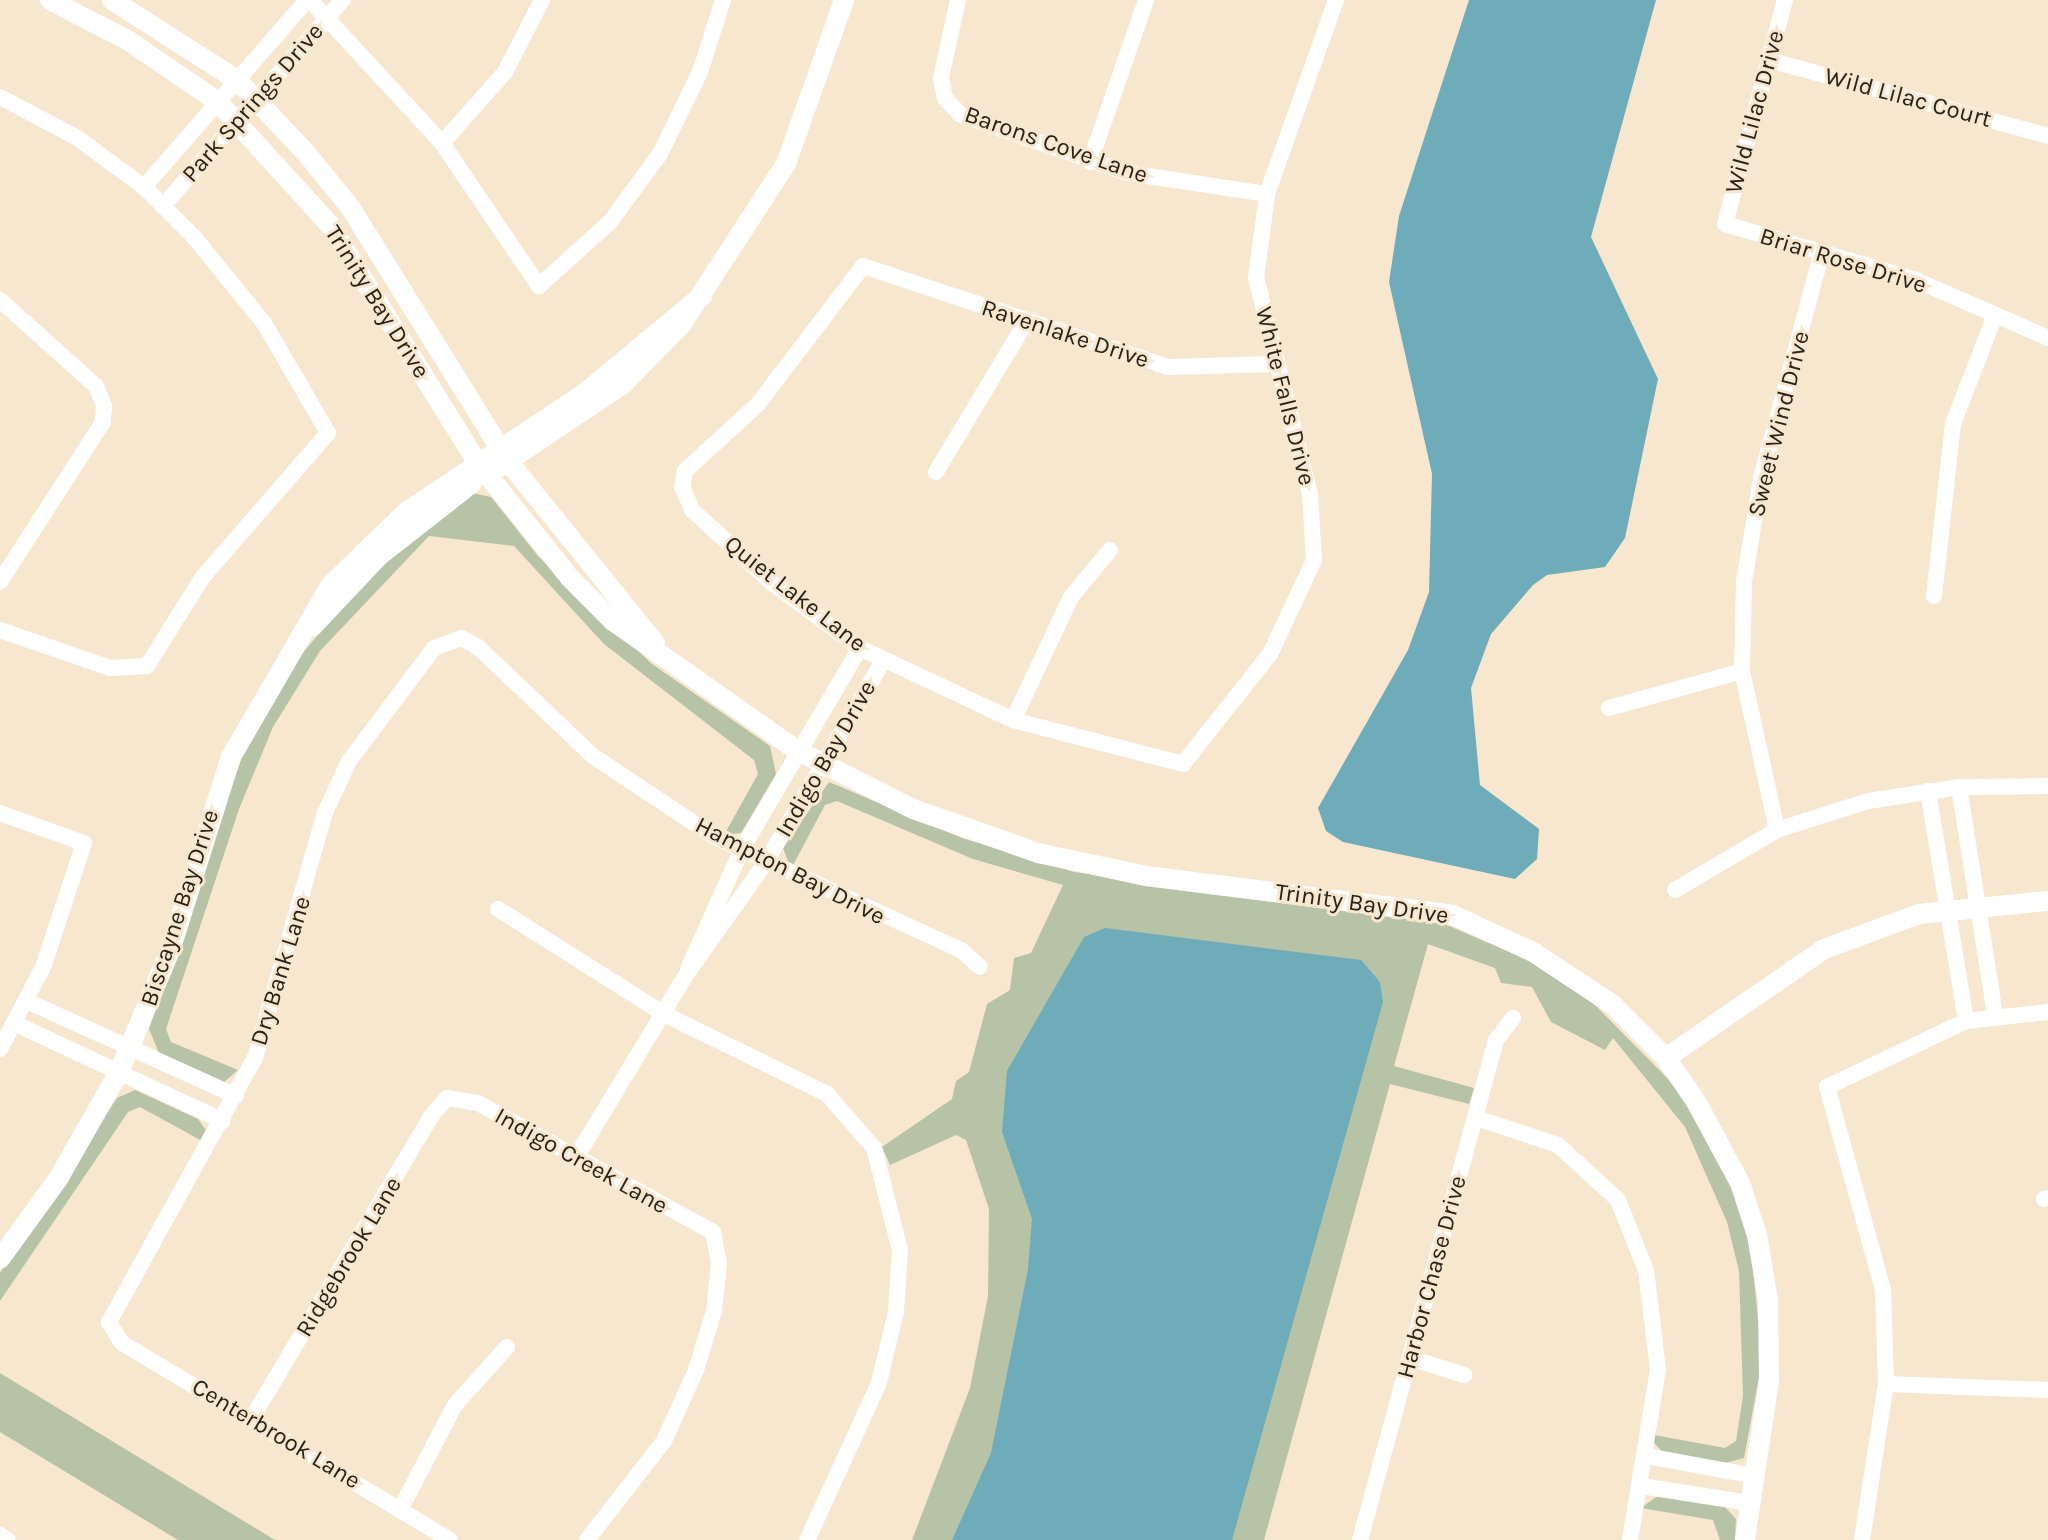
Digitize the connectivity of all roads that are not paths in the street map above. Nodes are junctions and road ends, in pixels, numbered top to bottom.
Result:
1 (50, 0) edge
2 (112, 0) edge
3 (308, 0) edge
4 (343, 0) edge
5 (542, 0) edge
6 (723, 0) edge
7 (844, 0) edge
8 (958, 0) edge
9 (1146, 0) edge
10 (1336, 0) edge
11 (1785, 0) edge
12 (327, 18) junction
13 (1769, 60) junction
14 (237, 80) junction
15 (0, 97) edge
16 (255, 99) junction
17 (218, 102) junction
18 (236, 121) junction
19 (2048, 136) edge
20 (442, 143) junction
21 (1090, 162) junction
22 (144, 187) junction
23 (1267, 194) junction
24 (163, 206) junction
25 (1725, 224) joint
26 (1821, 255) junction
27 (0, 300) edge
28 (1994, 318) junction
29 (1026, 322) junction
30 (2048, 338) edge
31 (1273, 364) junction
32 (505, 454) junction
33 (482, 469) junction
34 (936, 472) dead end
35 (682, 487) joint
36 (1110, 550) dead end
37 (0, 582) edge
38 (1934, 596) dead end
39 (0, 630) edge
40 (461, 638) joint
41 (860, 648) junction
42 (659, 650) junction
43 (883, 661) junction
44 (1742, 671) junction
45 (1609, 708) dead end
46 (1013, 720) junction
47 (798, 751) junction
48 (822, 764) junction
49 (1183, 764) joint
50 (2048, 786) edge
51 (1959, 787) junction
52 (1928, 791) junction
53 (0, 813) edge
54 (1777, 830) junction
55 (742, 849) junction
56 (766, 862) junction
57 (1675, 890) dead end
58 (2048, 901) edge
59 (1976, 906) junction
60 (498, 909) dead end
61 (1947, 910) junction
62 (980, 967) dead end
63 (686, 975) junction
64 (29, 1002) junction
65 (2048, 1012) edge
66 (664, 1014) junction
67 (1995, 1014) junction
68 (1513, 1018) dead end
69 (1966, 1021) junction
70 (18, 1025) junction
71 (131, 1048) junction
72 (0, 1049) edge
73 (1666, 1058) junction
74 (119, 1072) junction
75 (236, 1096) junction
76 (447, 1098) joint
77 (1476, 1118) junction
78 (223, 1121) junction
79 (575, 1159) junction
80 (0, 1259) edge
81 (109, 1322) joint
82 (507, 1347) dead end
83 (1410, 1358) junction
84 (1464, 1375) dead end
85 (1886, 1384) junction
86 (2048, 1390) edge
87 (252, 1418) junction
88 (1647, 1456) junction
89 (1755, 1476) junction
90 (1641, 1486) junction
91 (1750, 1503) junction
92 (400, 1510) junction
93 (0, 1535) edge
94 (8, 1540) edge
95 (450, 1540) edge
96 (587, 1540) edge
97 (807, 1540) edge
98 (1360, 1540) edge
99 (1630, 1540) edge
100 (1745, 1540) edge
101 (1862, 1540) edge

1 - 17 street, Trinity Bay Drive
2 - 14 street, Trinity Bay Drive
3 - 12 street
3 - 14 street, Park Springs Drive
4 - 12 street, Park Springs Drive
5 - 20 street
6 - 20 street
7 - 32 street, Biscayne Bay Drive
8 - 21 street, Barons Cove Lane
9 - 21 street
10 - 23 street, White Falls Drive
11 - 13 street, Wild Lilac Drive
12 - 16 street, Park Springs Drive
12 - 20 street
13 - 19 street, Wild Lilac Court
13 - 25 street, Wild Lilac Drive
14 - 16 street, Trinity Bay Drive
14 - 17 street, Park Springs Drive
15 - 22 street
16 - 18 street, Park Springs Drive
16 - 32 street, Trinity Bay Drive
17 - 18 street, Trinity Bay Drive
17 - 22 street, Park Springs Drive
18 - 24 street, Park Springs Drive
18 - 33 street, Trinity Bay Drive
21 - 23 street, Barons Cove Lane
22 - 24 street
23 - 31 street, White Falls Drive
24 - 39 street
25 - 26 street, Briar Rose Drive
26 - 28 street, Briar Rose Drive
26 - 44 street, Sweet Wind Drive
27 - 37 street
28 - 30 street, Briar Rose Drive
28 - 38 street
29 - 31 street, Ravenlake Drive
29 - 34 street
29 - 35 street, Ravenlake Drive
31 - 49 street, White Falls Drive
32 - 33 street, Biscayne Bay Drive
32 - 42 street, Trinity Bay Drive
33 - 42 street, Trinity Bay Drive
33 - 71 street, Biscayne Bay Drive
35 - 41 street, Quiet Lake Lane
36 - 46 street
40 - 55 street, Hampton Bay Drive
40 - 75 street, Dry Bank Lane
41 - 43 street, Quiet Lake Lane
41 - 47 street, Indigo Bay Drive
42 - 47 street, Trinity Bay Drive
43 - 46 street, Quiet Lake Lane
43 - 48 street, Indigo Bay Drive
44 - 45 street
44 - 54 street, Sweet Wind Drive
46 - 49 street, Quiet Lake Lane
47 - 48 street, Trinity Bay Drive
47 - 55 street, Indigo Bay Drive
48 - 56 street, Indigo Bay Drive
48 - 73 street, Trinity Bay Drive
50 - 51 street
51 - 52 street
51 - 59 street
52 - 54 street
52 - 61 street
53 - 64 street
54 - 57 street
55 - 56 street, Hampton Bay Drive
55 - 63 street, Indigo Bay Drive
56 - 62 street, Hampton Bay Drive
56 - 63 street, Indigo Bay Drive
58 - 59 street
59 - 61 street
59 - 67 street
60 - 66 street
61 - 69 street
61 - 73 street
63 - 66 street, Indigo Bay Drive
64 - 70 street
64 - 71 street
65 - 67 street
66 - 79 street, Indigo Bay Drive
66 - 97 street
67 - 69 street
68 - 77 street, Harbor Chase Drive
69 - 85 street
70 - 72 street
70 - 74 street
71 - 74 street, Biscayne Bay Drive
71 - 75 street
73 - 89 street, Trinity Bay Drive
74 - 78 street
74 - 80 street, Biscayne Bay Drive
75 - 78 street, Dry Bank Lane
76 - 79 street, Indigo Creek Lane
76 - 87 street, Ridgebrook Lane
77 - 83 street, Harbor Chase Drive
77 - 88 street
78 - 81 street, Dry Bank Lane
79 - 96 street, Indigo Creek Lane
81 - 87 street, Centerbrook Lane
82 - 92 street
83 - 84 street
83 - 98 street, Harbor Chase Drive
85 - 86 street
85 - 101 street
87 - 92 street, Centerbrook Lane
88 - 89 street
88 - 90 street
89 - 91 street, Trinity Bay Drive
90 - 91 street
90 - 99 street
91 - 100 street, Trinity Bay Drive
92 - 95 street, Centerbrook Lane
93 - 94 street

